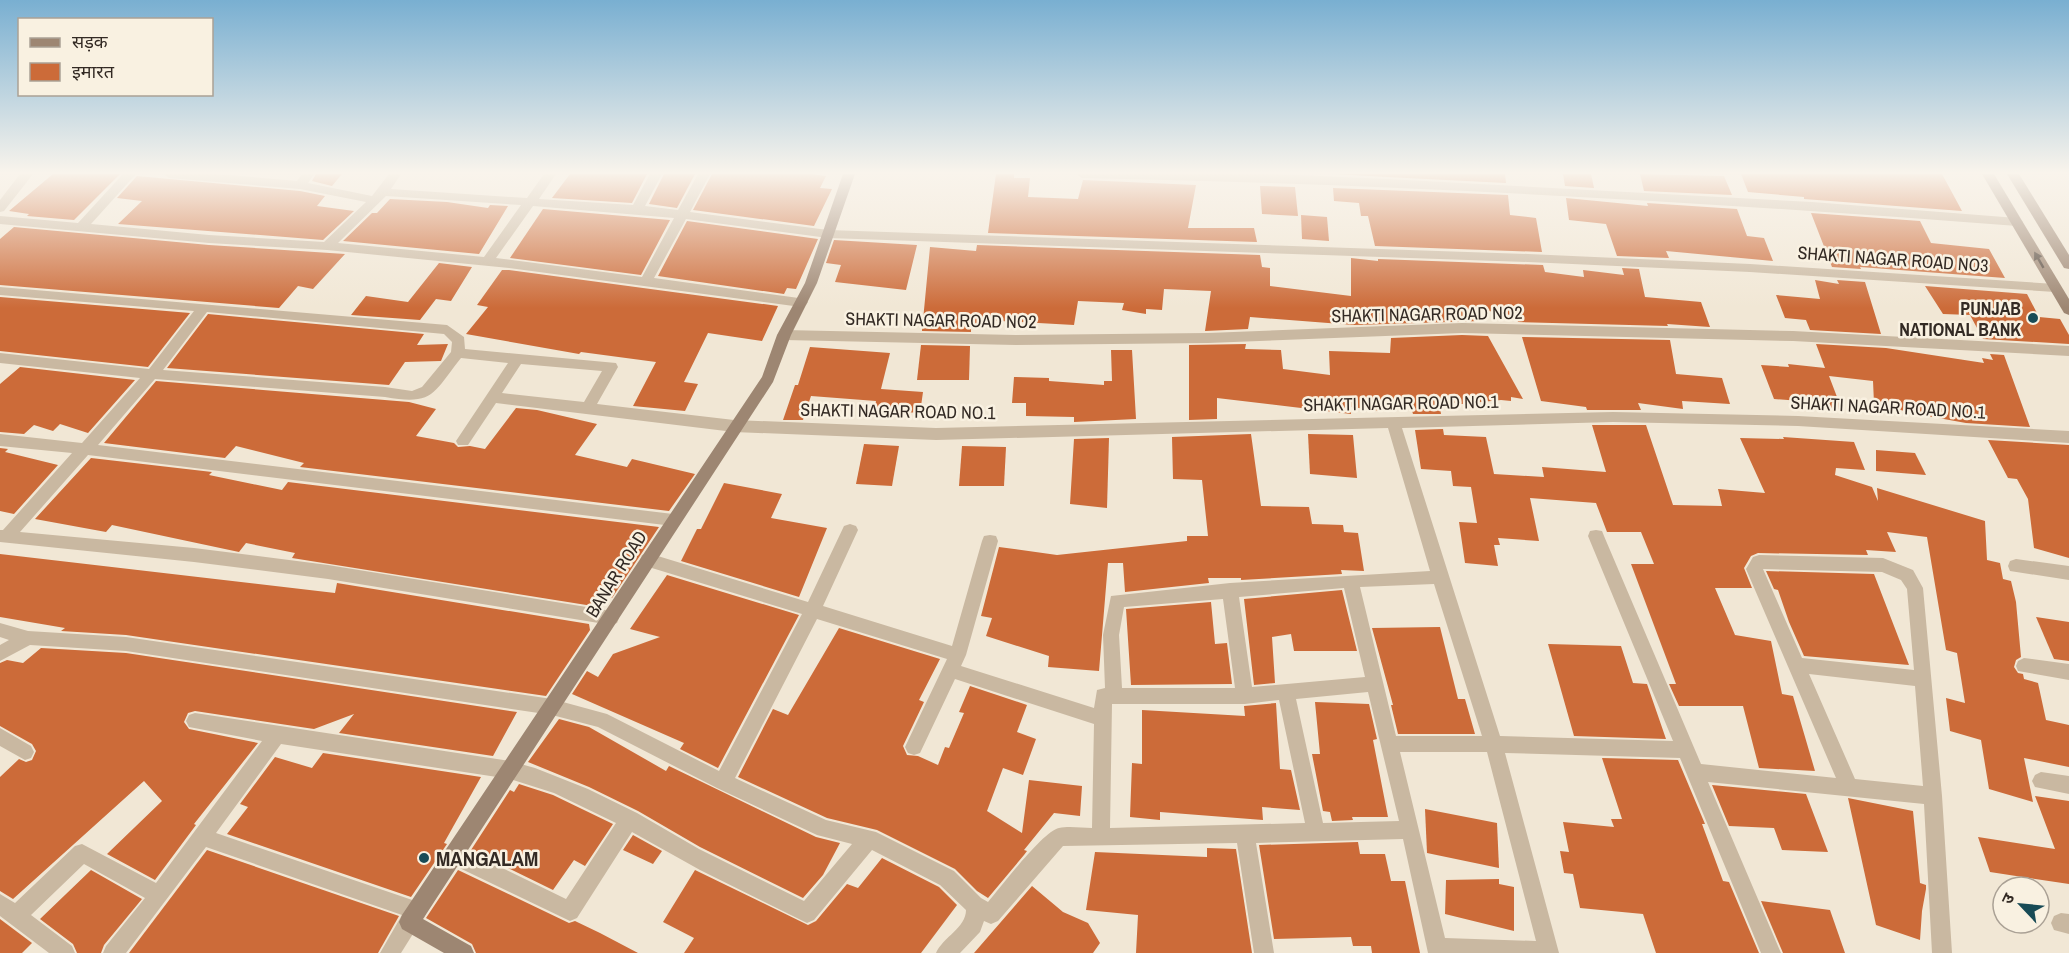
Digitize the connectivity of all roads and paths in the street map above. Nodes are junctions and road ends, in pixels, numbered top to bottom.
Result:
1 (89, 218) edge
2 (356, 218) edge
3 (518, 218) edge
4 (681, 218) edge
5 (710, 218) edge
6 (833, 218) edge
7 (1972, 218) edge
8 (2015, 218) edge
9 (2040, 218) edge
10 (0, 220) edge
11 (2017, 222) junction
12 (81, 227) junction
13 (828, 234) junction
14 (327, 246) junction
15 (487, 262) junction
16 (2069, 265) edge
17 (646, 282) junction
18 (2055, 288) junction
19 (0, 291) edge
20 (801, 302) junction
21 (204, 307) junction
22 (2069, 310) edge
23 (784, 335) junction
24 (2069, 351) edge
25 (458, 353) junction
26 (0, 358) edge
27 (518, 358) junction
28 (152, 374) junction
29 (492, 397) junction
30 (588, 408) junction
31 (1393, 422) junction
32 (734, 426) junction
33 (2069, 437) edge
34 (0, 440) edge
35 (463, 441) dead end
36 (83, 449) junction
37 (673, 520) junction
38 (850, 530) dead end
39 (1596, 536) dead end
40 (3, 537) edge
41 (990, 541) dead end
42 (648, 560) junction
43 (2016, 566) dead end
44 (2069, 573) edge
45 (1440, 577) junction
46 (1350, 581) junction
47 (1230, 590) junction
48 (813, 610) junction
49 (611, 618) junction
50 (0, 630) edge
51 (28, 638) junction
52 (0, 654) edge
53 (954, 663) junction
54 (1795, 665) junction
55 (2024, 666) dead end
56 (2069, 672) edge
57 (1924, 679) junction
58 (1375, 684) junction
59 (1286, 692) junction
60 (1114, 696) junction
61 (1245, 696) junction
62 (552, 707) junction
63 (1104, 719) junction
64 (195, 721) dead end
65 (277, 735) junction
66 (0, 736) edge
67 (1389, 744) junction
68 (1494, 744) junction
69 (914, 747) dead end
70 (1684, 750) junction
71 (25, 752) dead end
72 (510, 770) junction
73 (1694, 772) junction
74 (2041, 781) dead end
75 (723, 782) junction
76 (2069, 785) edge
77 (1849, 787) junction
78 (1933, 796) junction
79 (630, 819) junction
80 (1410, 830) junction
81 (1316, 832) junction
82 (1245, 834) junction
83 (202, 837) junction
84 (1101, 837) junction
85 (869, 839) junction
86 (454, 855) junction
87 (159, 896) junction
88 (0, 904) edge
89 (974, 905) junction
90 (16, 916) junction
91 (413, 917) junction
92 (1437, 951) edge
93 (1548, 952) edge
94 (65, 953) edge
95 (112, 953) edge
96 (390, 953) edge
97 (464, 953) edge
98 (946, 953) edge
99 (1264, 953) edge
100 (1771, 953) edge
101 (1942, 953) edge

1 - 12 street
2 - 14 street
3 - 15 street
4 - 17 street
5 - 13 street, SHAKTI NAGAR ROAD NO3
6 - 13 street, BANAR ROAD
7 - 11 street
8 - 11 street
9 - 16 street
10 - 12 street
18 -> 11 street
12 - 14 street
13 - 18 street, SHAKTI NAGAR ROAD NO3
13 - 20 street, BANAR ROAD
14 - 15 street
15 - 17 street
17 - 20 street
18 - 22 street
19 - 21 street
20 - 23 street, BANAR ROAD
21 - 25 street
21 - 28 street
23 - 24 street, SHAKTI NAGAR ROAD NO2
23 - 32 street, BANAR ROAD
25 - 27 street
25 - 28 street
26 - 28 street
27 - 29 street
27 - 30 street
28 - 36 street
29 - 30 street, SHAKTI NAGAR ROAD NO.1
29 - 35 street
30 - 32 street, SHAKTI NAGAR ROAD NO.1
31 - 32 street, SHAKTI NAGAR ROAD NO.1
31 - 33 street, SHAKTI NAGAR ROAD NO.1
31 - 45 street
32 - 37 street, BANAR ROAD
34 - 36 street
36 - 37 street
36 - 40 street
37 - 42 street, BANAR ROAD
38 - 48 street
39 - 70 street
40 - 49 street
41 - 53 street
42 - 48 street
42 - 49 street, BANAR ROAD
43 - 44 street
45 - 46 street
45 - 68 street
46 - 47 street
46 - 58 street
47 - 60 street
47 - 61 street
48 - 53 street
48 - 75 street
49 - 62 street, BANAR ROAD
50 - 51 street
51 - 52 street
51 - 62 street
53 - 63 street
53 - 69 street
54 - 57 street
54 - 57 street
54 - 77 street
55 - 56 street
57 - 78 street
58 - 59 street
58 - 67 street
59 - 61 street
59 - 81 street
60 - 61 street
60 - 63 street
62 - 72 street, BANAR ROAD
62 - 75 street
63 - 84 street
64 - 65 street
65 - 72 street
65 - 83 street
66 - 71 street
67 - 68 street
67 - 80 street
68 - 70 street
68 - 93 street
70 - 73 street
72 - 79 street
72 - 86 street, BANAR ROAD
73 - 77 street
73 - 100 street
74 - 76 street
75 - 85 street
77 - 78 street
78 - 101 street
79 - 85 street
79 - 86 street
80 - 81 street
80 - 92 street
81 - 82 street
82 - 84 street
82 - 99 street
83 - 87 street
83 - 91 street
84 - 89 street
85 - 89 street
86 - 91 street, BANAR ROAD
87 - 90 street
87 - 95 street
88 - 90 street
89 - 98 street
90 - 94 street
91 - 96 street
91 - 97 street
92 - 93 street

